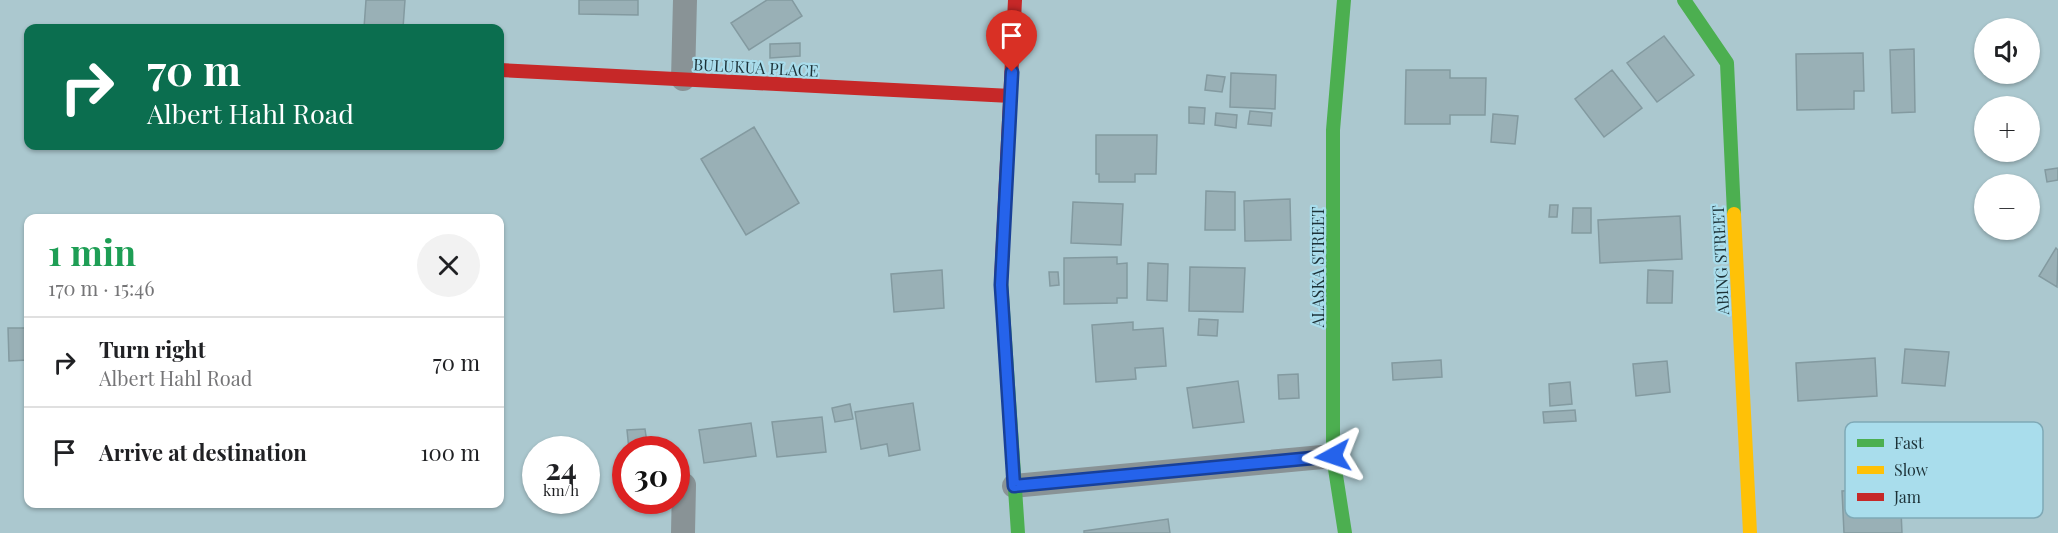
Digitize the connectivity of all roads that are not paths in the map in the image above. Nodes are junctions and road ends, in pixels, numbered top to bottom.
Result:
1 (685, 0) edge
2 (1015, 0) edge
3 (1344, 0) edge
4 (1684, 0) edge
5 (504, 70) edge
6 (683, 80) junction
7 (1011, 96) junction
8 (1333, 456) junction
9 (1014, 486) junction
10 (683, 514) edge
11 (683, 533) edge
12 (1018, 533) edge
13 (1345, 533) edge
14 (1750, 533) edge

1 - 6 street
2 - 7 street
3 - 8 street, ALASKA STREET
4 - 14 street, ABING STREET
5 - 6 street, BULUKUA PLACE
6 - 7 street, BULUKUA PLACE
7 - 9 street
8 - 9 street
8 - 13 street, ALASKA STREET
9 - 12 street
10 - 11 street

